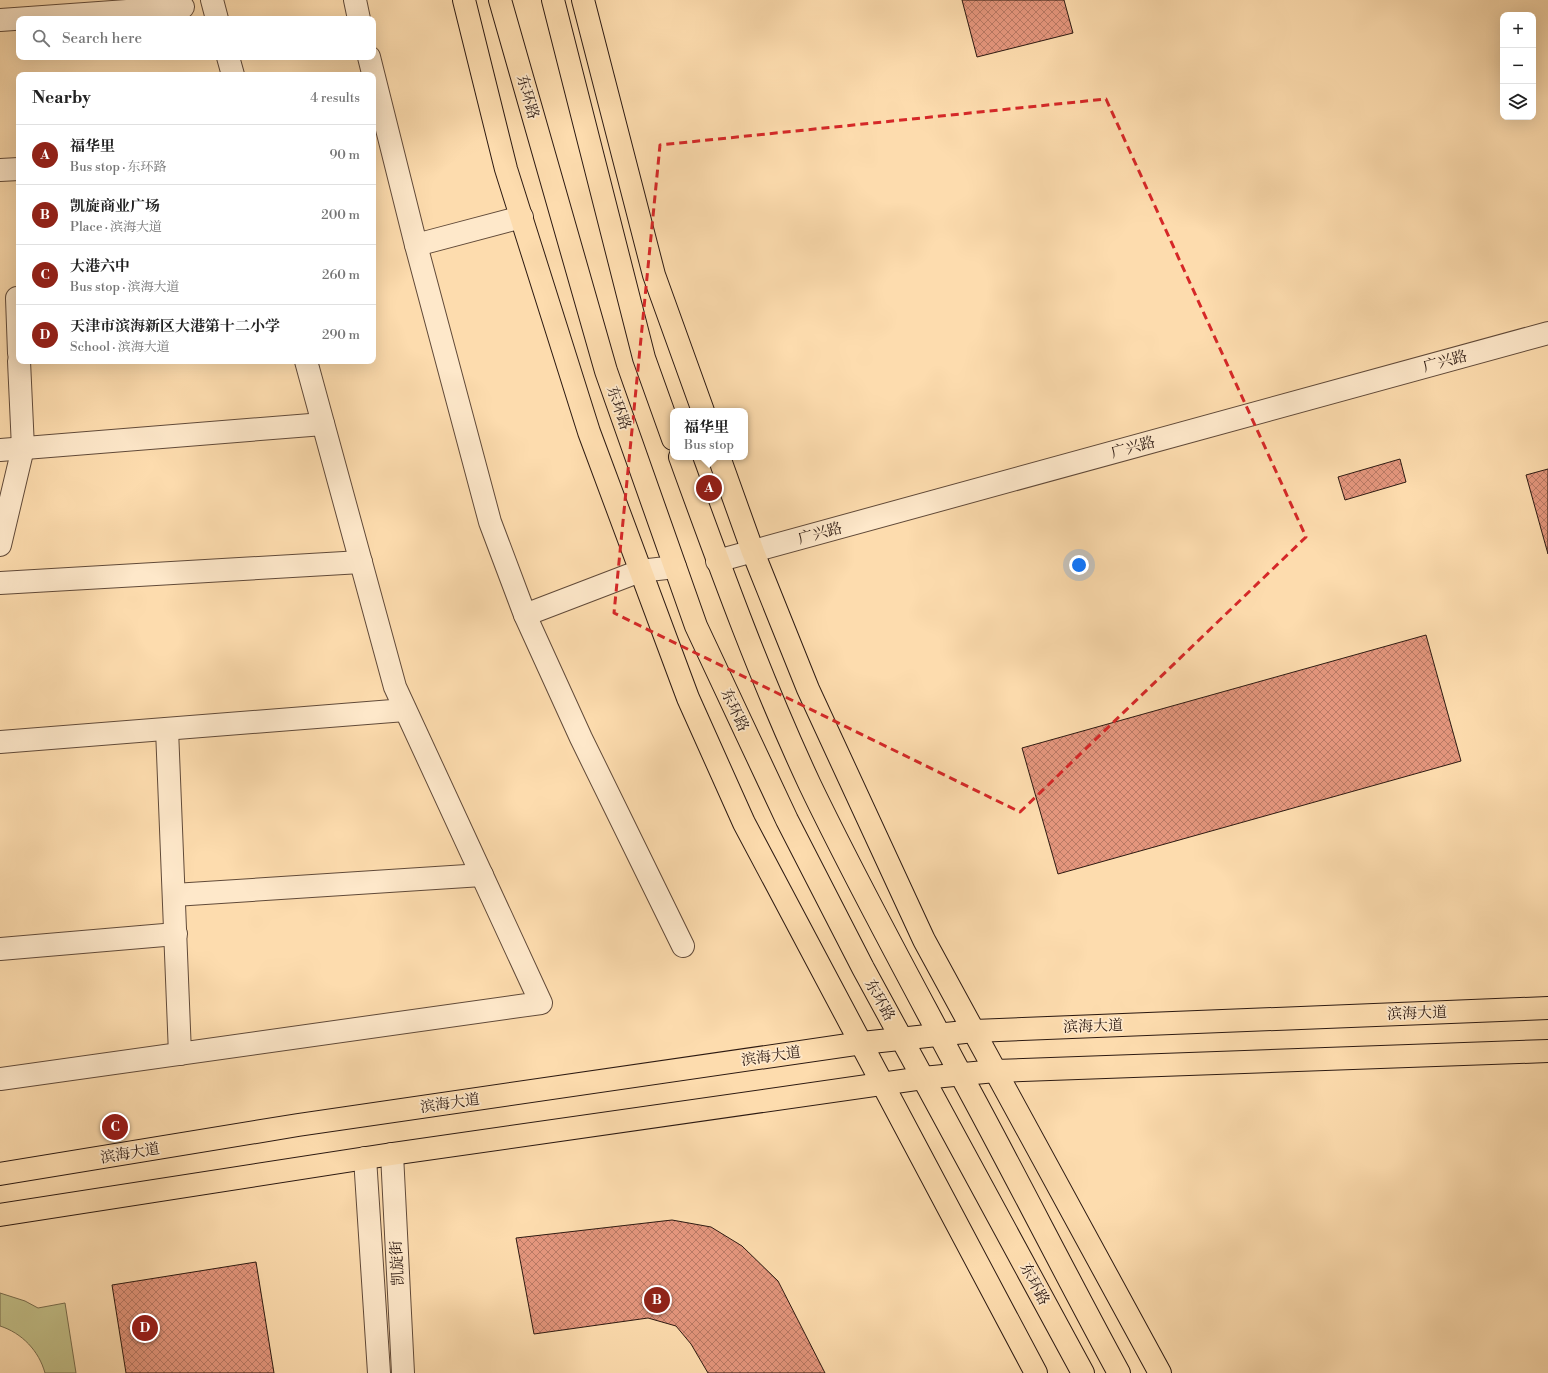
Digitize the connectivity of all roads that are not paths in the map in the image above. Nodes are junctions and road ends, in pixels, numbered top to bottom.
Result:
1 (212, 0) edge
2 (355, 0) edge
3 (464, 0) edge
4 (500, 0) edge
5 (553, 0) edge
6 (583, 0) edge
7 (183, 7) dead end
8 (56, 16) edge
9 (216, 16) edge
10 (359, 16) edge
11 (16, 19) edge
12 (0, 20) edge
13 (229, 60) edge
14 (370, 60) edge
15 (232, 72) edge
16 (373, 72) edge
17 (376, 85) edge
18 (16, 169) edge
19 (0, 170) edge
20 (522, 217) junction
21 (416, 245) junction
22 (12, 298) edge
23 (16, 329) edge
24 (1548, 333) edge
25 (19, 364) edge
26 (307, 364) edge
27 (702, 408) edge
28 (323, 424) junction
29 (670, 431) edge
30 (23, 448) junction
31 (0, 450) edge
32 (681, 460) edge
33 (720, 460) edge
34 (0, 545) edge
35 (753, 552) junction
36 (717, 561) junction
37 (361, 562) junction
38 (675, 566) junction
39 (640, 571) junction
40 (0, 583) edge
41 (525, 615) junction
42 (405, 710) junction
43 (167, 729) junction
44 (0, 742) edge
45 (482, 875) junction
46 (174, 895) junction
47 (176, 934) junction
48 (682, 946) dead end
49 (0, 949) edge
50 (1548, 1008) edge
51 (974, 1031) junction
52 (939, 1034) junction
53 (902, 1039) junction
54 (862, 1043) junction
55 (1548, 1051) edge
56 (180, 1054) junction
57 (995, 1071) junction
58 (962, 1075) junction
59 (923, 1078) junction
60 (0, 1080) edge
61 (883, 1084) junction
62 (392, 1154) junction
63 (365, 1158) junction
64 (0, 1174) edge
65 (0, 1215) edge
66 (379, 1373) edge
67 (403, 1373) edge
68 (1036, 1373) edge
69 (1083, 1373) edge
70 (1119, 1373) edge
71 (1160, 1373) edge

1 - 9 street
2 - 10 street
3 - 20 main road
4 - 38 main road, 东环路
5 - 29 main road
6 - 27 main road
7 - 8 street
11 - 12 street
13 - 15 street
14 - 16 street
17 - 21 street
18 - 19 street
20 - 21 street
20 - 39 main road
21 - 41 street
22 - 23 street
24 - 35 street, 广兴路
25 - 30 street
26 - 28 street
28 - 30 street
28 - 37 street
30 - 31 street
30 - 34 street
32 - 36 main road, 东环路
33 - 35 main road
35 - 36 street, 广兴路
35 - 51 main road
36 - 52 main road, 东环路
37 - 40 street
37 - 42 street
38 - 39 street
38 - 53 main road, 东环路
39 - 41 street
39 - 54 main road
41 - 48 street
42 - 43 street
42 - 45 street
43 - 44 street
43 - 46 street
45 - 46 street
45 - 56 street
46 - 47 street
47 - 49 street
47 - 56 street
50 - 51 main road, 滨海大道
51 - 52 main road, 滨海大道
51 - 57 main road
52 - 53 main road, 滨海大道
52 - 58 main road, 东环路
53 - 54 main road, 滨海大道
53 - 59 main road, 东环路
54 - 61 main road
54 - 64 main road, 滨海大道
55 - 57 main road
56 - 60 street
57 - 58 main road
57 - 71 main road
58 - 59 main road
58 - 70 main road, 东环路
59 - 61 main road
59 - 69 main road, 东环路
61 - 62 main road
61 - 68 main road
62 - 63 main road
62 - 67 street, 凯旋街
63 - 65 main road
63 - 66 street, 凯旋街

